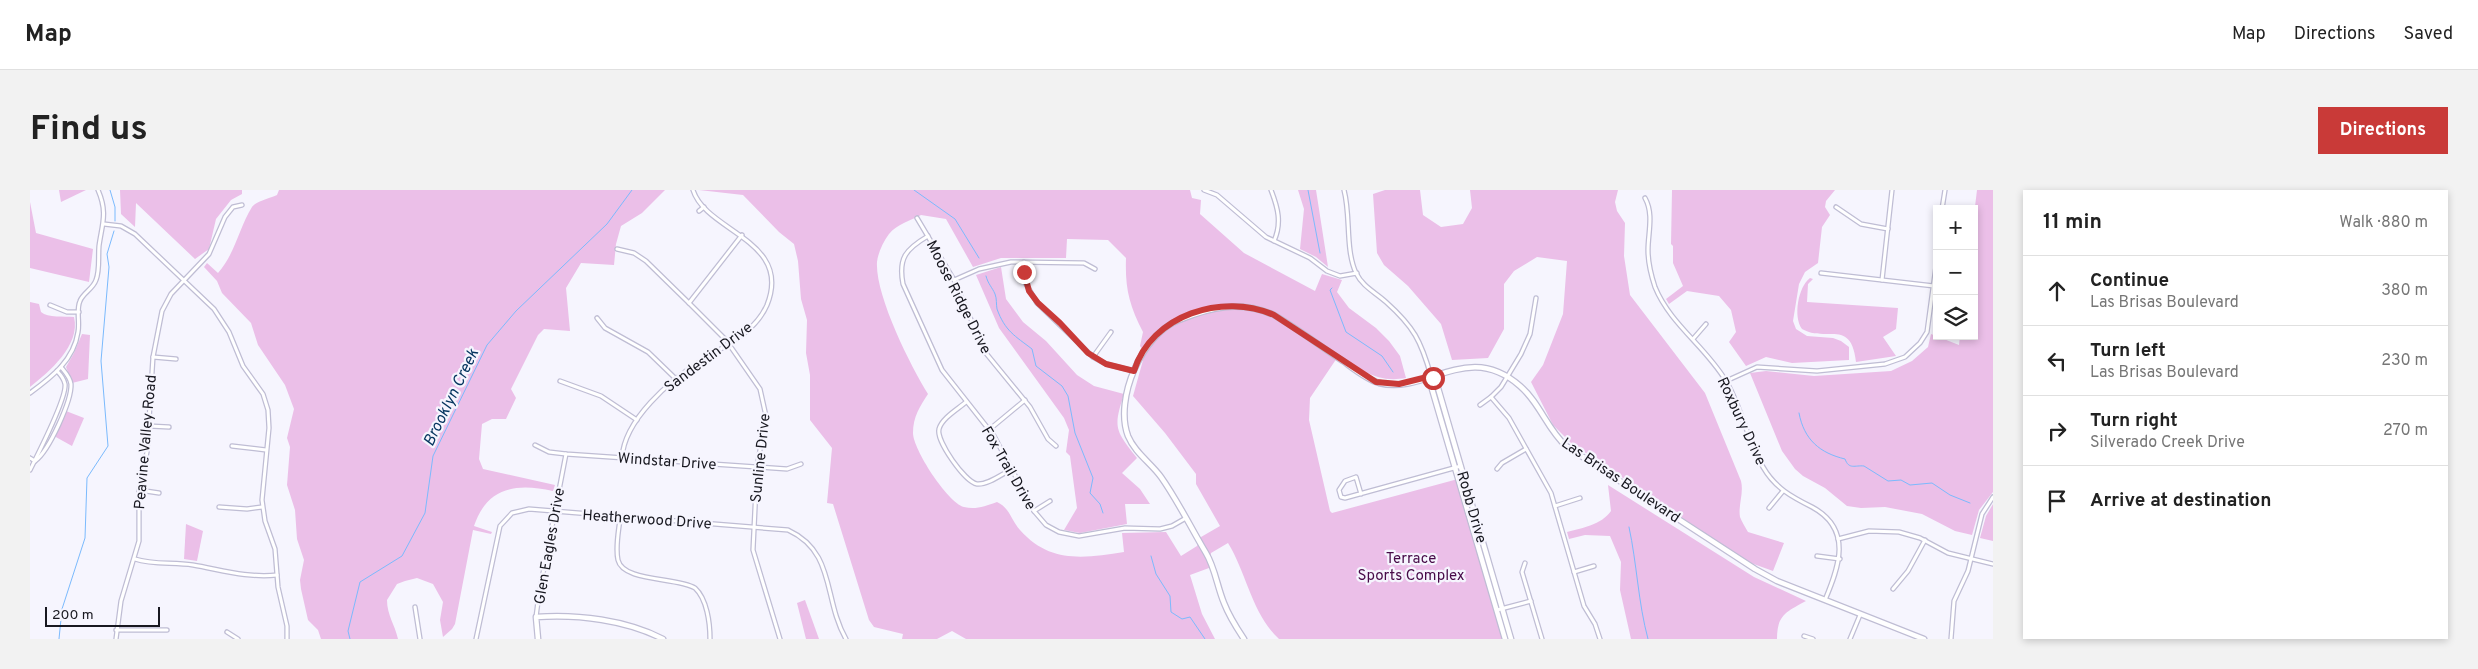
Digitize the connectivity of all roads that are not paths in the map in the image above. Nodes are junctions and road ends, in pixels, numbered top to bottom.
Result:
1 (98, 190) edge
2 (693, 190) edge
3 (1204, 190) edge
4 (1271, 190) edge
5 (1344, 190) edge
6 (1892, 190) edge
7 (1945, 190) edge
8 (1645, 198) dead end
9 (242, 205) dead end
10 (1943, 205) edge
11 (704, 207) junction
12 (1836, 207) dead end
13 (699, 211) dead end
14 (917, 218) dead end
15 (104, 224) junction
16 (1888, 229) junction
17 (742, 236) junction
18 (928, 236) junction
19 (1274, 241) junction
20 (617, 249) dead end
21 (642, 251) dead end
22 (639, 256) junction
23 (1024, 262) junction
24 (1095, 269) dead end
25 (1821, 273) dead end
26 (1357, 274) junction
27 (184, 280) junction
28 (954, 280) junction
29 (1882, 280) junction
30 (1933, 286) edge
31 (1933, 293) edge
32 (1536, 298) dead end
33 (689, 302) junction
34 (50, 305) dead end
35 (79, 312) junction
36 (597, 318) dead end
37 (1706, 324) dead end
38 (1111, 332) dead end
39 (1693, 339) junction
40 (729, 345) junction
41 (153, 357) junction
42 (1093, 357) junction
43 (176, 359) dead end
44 (61, 367) junction
45 (57, 371) junction
46 (1134, 371) junction
47 (1431, 376) junction
48 (1506, 376) junction
49 (676, 379) junction
50 (560, 381) dead end
51 (1726, 382) junction
52 (30, 393) edge
53 (1491, 397) junction
54 (1025, 400) junction
55 (966, 402) junction
56 (1480, 405) dead end
57 (637, 420) junction
58 (149, 426) junction
59 (169, 427) dead end
60 (990, 429) junction
61 (535, 445) dead end
62 (232, 446) dead end
63 (1056, 446) dead end
64 (1526, 449) junction
65 (266, 450) junction
66 (566, 454) junction
67 (30, 458) edge
68 (622, 458) junction
69 (35, 461) junction
70 (800, 464) dead end
71 (1461, 466) junction
72 (758, 467) junction
73 (1454, 468) junction
74 (1012, 469) junction
75 (1497, 469) dead end
76 (30, 470) edge
77 (139, 490) junction
78 (1783, 491) junction
79 (159, 493) dead end
80 (1361, 494) junction
81 (1993, 497) edge
82 (1580, 498) dead end
83 (1050, 501) dead end
84 (1555, 506) junction
85 (219, 507) dead end
86 (262, 508) junction
87 (1769, 508) dead end
88 (1034, 511) junction
89 (554, 512) junction
90 (620, 518) junction
91 (1186, 518) junction
92 (754, 527) junction
93 (1838, 539) junction
94 (1925, 540) junction
95 (1817, 556) dead end
96 (135, 558) junction
97 (1971, 558) junction
98 (1840, 559) junction
99 (1525, 562) dead end
100 (1993, 564) edge
101 (1594, 566) dead end
102 (1574, 572) junction
103 (277, 575) junction
104 (1893, 589) dead end
105 (1825, 600) junction
106 (1531, 601) junction
107 (415, 607) dead end
108 (1502, 609) junction
109 (1497, 610) junction
110 (1860, 615) junction
111 (536, 617) junction
112 (116, 630) junction
113 (167, 630) dead end
114 (228, 632) dead end
115 (1804, 636) dead end
116 (116, 639) edge
117 (238, 639) edge
118 (287, 639) edge
119 (420, 639) edge
120 (476, 639) edge
121 (538, 639) edge
122 (663, 639) edge
123 (710, 639) edge
124 (780, 639) edge
125 (846, 639) edge
126 (1244, 639) edge
127 (1505, 639) edge
128 (1511, 639) edge
129 (1542, 639) edge
130 (1600, 639) edge
131 (1813, 639) edge
132 (1850, 639) edge
133 (1924, 639) edge
134 (1950, 639) edge

1 - 15 street
2 - 11 street, Sandestin Drive
3 - 19 street
4 - 19 street
5 - 26 street, Robb Drive
6 - 16 street
7 - 10 street
8 - 39 street, Roxbury Drive
9 - 27 street, Peavine Valley Road
11 - 13 street
11 - 17 street, Sandestin Drive
12 - 16 street
14 - 18 street, Moose Ridge Drive
15 - 27 street
15 - 35 street
16 - 29 street
17 - 33 street
17 - 40 street, Sandestin Drive
18 - 28 street, Moose Ridge Drive
18 - 55 street, Fox Trail Drive
19 - 26 street
20 - 22 street, Sunline Drive
21 - 22 street
22 - 33 street, Sunline Drive
23 - 24 street
23 - 28 street
23 - 42 street
25 - 29 street
26 - 47 street, Robb Drive
27 - 41 street, Peavine Valley Road
27 - 65 street
28 - 54 street, Moose Ridge Drive
29 - 30 street
31 - 51 street
32 - 48 street
33 - 40 street, Sunline Drive
34 - 35 street
35 - 44 street
36 - 49 street
37 - 39 street
38 - 42 street
39 - 51 street, Roxbury Drive
40 - 49 street, Sandestin Drive
40 - 72 street, Sunline Drive
41 - 43 street
41 - 58 street, Peavine Valley Road
42 - 46 street
44 - 45 street
44 - 69 street
45 - 52 street
45 - 69 street
46 - 47 street, Las Brisas Boulevard
46 - 91 street, Las Brisas Boulevard
47 - 48 street, Las Brisas Boulevard
47 - 71 street, Robb Drive
47 - 73 street, Robb Drive
48 - 53 street
48 - 105 street, Las Brisas Boulevard
49 - 57 street, Sandestin Drive
50 - 57 street
51 - 78 street, Roxbury Drive
53 - 56 street
53 - 64 street
54 - 60 street
54 - 63 street, Moose Ridge Drive
55 - 60 street, Fox Trail Drive
55 - 74 street
57 - 68 street, Sandestin Drive
58 - 59 street
58 - 77 street, Peavine Valley Road
60 - 74 street, Fox Trail Drive
61 - 66 street, Windstar Drive
62 - 65 street
64 - 75 street
64 - 84 street
65 - 86 street
66 - 68 street, Windstar Drive
66 - 89 street, Glen Eagles Drive
67 - 69 street
68 - 72 street, Windstar Drive
69 - 76 street
70 - 72 street, Windstar Drive
71 - 73 street
71 - 108 street, Robb Drive
72 - 92 street, Sunline Drive
73 - 80 street
73 - 109 street, Robb Drive
74 - 88 street, Fox Trail Drive
77 - 79 street
77 - 96 street, Peavine Valley Road
78 - 87 street
78 - 93 street, Roxbury Drive
80 - 80 street
81 - 97 street
82 - 84 street
83 - 88 street
84 - 102 street
85 - 86 street
86 - 103 street
88 - 91 street, Fox Trail Drive
89 - 90 street, Heatherwood Drive
89 - 111 street, Glen Eagles Drive
89 - 120 street, Heatherwood Drive
90 - 92 street, Heatherwood Drive
90 - 123 street
91 - 126 street, Las Brisas Boulevard
92 - 124 street, Sunline Drive
92 - 125 street, Heatherwood Drive
93 - 94 street
93 - 98 street, Roxbury Drive
94 - 97 street
94 - 104 street
95 - 98 street
96 - 103 street
96 - 112 street, Peavine Valley Road
97 - 100 street
97 - 134 street
98 - 105 street, Roxbury Drive
99 - 106 street
101 - 102 street
102 - 130 street
103 - 118 street
105 - 110 street, Las Brisas Boulevard
106 - 108 street
106 - 129 street
107 - 119 street
108 - 109 street
108 - 128 street, Robb Drive
109 - 127 street, Robb Drive
110 - 132 street
110 - 133 street, Las Brisas Boulevard
111 - 121 street, Glen Eagles Drive
111 - 122 street
112 - 113 street
112 - 116 street, Peavine Valley Road
114 - 117 street
115 - 131 street

